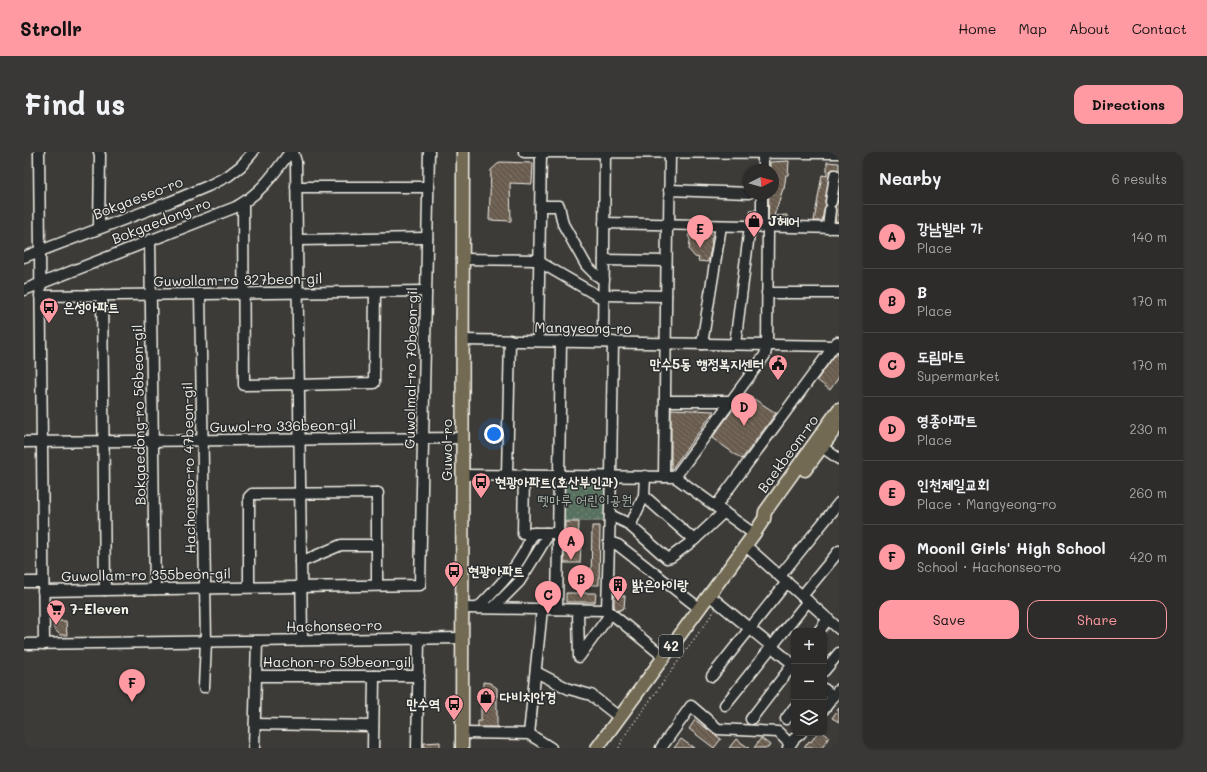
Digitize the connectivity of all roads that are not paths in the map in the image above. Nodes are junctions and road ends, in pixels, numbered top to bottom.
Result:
1 (39, 152) edge
2 (99, 152) edge
3 (253, 152) edge
4 (292, 152) edge
5 (429, 152) edge
6 (463, 152) edge
7 (524, 152) edge
8 (541, 152) edge
9 (605, 152) edge
10 (668, 152) edge
11 (707, 152) edge
12 (751, 152) edge
13 (763, 153) junction
14 (775, 153) edge
15 (798, 153) edge
16 (839, 153) edge
17 (763, 164) edge
18 (835, 175) dead end
19 (296, 187) junction
20 (429, 187) junction
21 (669, 190) junction
22 (836, 190) edge
23 (743, 193) edge
24 (763, 200) edge
25 (242, 203) junction
26 (540, 206) junction
27 (604, 223) junction
28 (668, 225) junction
29 (721, 226) junction
30 (750, 226) junction
31 (765, 227) junction
32 (100, 228) junction
33 (828, 228) junction
34 (839, 228) edge
35 (427, 238) junction
36 (150, 240) junction
37 (297, 240) junction
38 (40, 250) junction
39 (24, 257) edge
40 (462, 259) junction
41 (604, 260) junction
42 (666, 261) junction
43 (540, 263) junction
44 (604, 280) junction
45 (40, 284) junction
46 (24, 290) edge
47 (426, 291) junction
48 (375, 292) junction
49 (297, 293) junction
50 (767, 293) junction
51 (839, 293) edge
52 (200, 294) junction
53 (243, 294) junction
54 (102, 295) junction
55 (151, 295) junction
56 (40, 296) junction
57 (604, 296) junction
58 (666, 296) junction
59 (462, 340) junction
60 (510, 340) junction
61 (538, 341) junction
62 (561, 341) junction
63 (608, 342) junction
64 (665, 343) junction
65 (702, 344) junction
66 (735, 344) junction
67 (837, 344) edge
68 (767, 345) junction
69 (298, 385) junction
70 (665, 401) junction
71 (730, 402) junction
72 (839, 408) edge
73 (839, 424) edge
74 (462, 438) junction
75 (423, 439) junction
76 (153, 440) junction
77 (300, 440) junction
78 (104, 441) junction
79 (203, 441) junction
80 (24, 442) edge
81 (42, 442) junction
82 (822, 447) junction
83 (839, 459) edge
84 (462, 475) junction
85 (507, 475) junction
86 (524, 475) junction
87 (559, 476) junction
88 (611, 476) junction
89 (645, 476) junction
90 (664, 477) junction
91 (675, 477) junction
92 (301, 494) junction
93 (644, 496) junction
94 (839, 503) edge
95 (720, 509) junction
96 (610, 515) junction
97 (764, 518) junction
98 (630, 526) junction
99 (535, 533) junction
100 (546, 533) junction
101 (558, 533) junction
102 (754, 534) junction
103 (694, 540) junction
104 (609, 542) junction
105 (377, 545) junction
106 (745, 545) junction
107 (839, 551) edge
108 (301, 562) junction
109 (784, 579) junction
110 (24, 582) edge
111 (420, 585) joint
112 (43, 586) junction
113 (377, 586) junction
114 (302, 587) junction
115 (205, 588) junction
116 (249, 588) junction
117 (155, 589) junction
118 (106, 590) junction
119 (709, 595) junction
120 (805, 598) junction
121 (462, 608) junction
122 (478, 608) junction
123 (493, 608) junction
124 (699, 608) junction
125 (542, 609) junction
126 (557, 610) junction
127 (576, 610) junction
128 (609, 612) junction
129 (828, 619) junction
130 (838, 626) edge
131 (750, 628) junction
132 (821, 628) edge
133 (419, 638) junction
134 (462, 638) junction
135 (302, 640) junction
136 (257, 641) junction
137 (206, 642) junction
138 (24, 644) edge
139 (44, 644) junction
140 (771, 646) junction
141 (839, 653) edge
142 (664, 657) junction
143 (791, 662) edge
144 (827, 667) edge
145 (791, 668) edge
146 (536, 672) junction
147 (256, 676) junction
148 (374, 676) junction
149 (418, 676) junction
150 (712, 676) dead end
151 (204, 687) dead end
152 (836, 692) edge
153 (725, 705) dead end
154 (827, 705) edge
155 (791, 712) edge
156 (619, 717) junction
157 (751, 719) dead end
158 (786, 719) dead end
159 (255, 724) junction
160 (373, 726) junction
161 (462, 733) junction
162 (530, 734) junction
163 (798, 736) edge
164 (789, 746) edge
165 (254, 748) edge
166 (373, 748) edge
167 (417, 748) edge
168 (462, 748) edge
169 (551, 748) edge
170 (597, 748) edge
171 (660, 748) edge

1 - 38 street
2 - 32 street
3 - 32 street, Bokgaeseo-ro
4 - 19 street
4 - 25 street, Bokgaedong-ro
5 - 20 street, Guwolmal-ro 70beon-gil
6 - 40 main road, Guwol-ro
7 - 8 street
8 - 9 street
8 - 26 street
9 - 10 street
9 - 27 street
10 - 11 street
10 - 21 street
11 - 12 street
12 - 13 street
13 - 14 street
13 - 17 street
14 - 15 street
15 - 16 street
18 - 22 street
19 - 20 street
19 - 37 street
20 - 35 street, Guwolmal-ro 70beon-gil
21 - 23 street
21 - 28 street
22 - 33 street
24 - 31 street
25 - 36 street, Bokgaedong-ro
25 - 53 street
26 - 43 street
26 - 44 street
27 - 28 street
27 - 41 street
28 - 29 street
28 - 42 street
29 - 30 street
29 - 65 street
30 - 31 street
30 - 66 street
31 - 33 street
31 - 50 street
32 - 38 street, Bokgaeseo-ro
33 - 34 street
35 - 37 street
35 - 47 street, Guwolmal-ro 70beon-gil
36 - 45 street, Bokgaedong-ro
36 - 55 street, Bokgaedong-ro 56beon-gil
37 - 49 street
38 - 39 street, Bokgaeseo-ro
38 - 45 street
40 - 43 street
40 - 59 main road, Guwol-ro
41 - 42 street
41 - 44 street
42 - 58 street
43 - 57 street
43 - 61 street
44 - 57 street
45 - 46 street, Bokgaedong-ro
45 - 56 street
47 - 48 street, Guwollam-ro 327beon-gil
47 - 75 street, Guwolmal-ro 70beon-gil
48 - 49 street, Guwollam-ro 327beon-gil
48 - 69 street
49 - 53 street, Guwollam-ro 327beon-gil
49 - 69 street
50 - 51 street
50 - 68 street
52 - 53 street, Guwollam-ro 327beon-gil
52 - 55 street, Guwollam-ro 327beon-gil
52 - 79 street, Hachonseo-ro 47beon-gil
53 - 69 street
54 - 55 street, Guwollam-ro 327beon-gil
54 - 56 street, Guwollam-ro 327beon-gil
54 - 78 street
55 - 76 street, Bokgaedong-ro 56beon-gil
56 - 81 street
57 - 58 street
57 - 63 street
58 - 64 street
59 - 60 street, Mangyeong-ro
59 - 74 main road, Guwol-ro
60 - 61 street, Mangyeong-ro
60 - 85 street
61 - 62 street, Mangyeong-ro
62 - 63 street, Mangyeong-ro
62 - 87 street
63 - 64 street, Mangyeong-ro
63 - 88 street
64 - 65 street, Mangyeong-ro
64 - 70 street
65 - 66 street, Mangyeong-ro
66 - 68 street, Mangyeong-ro
67 - 68 street, Mangyeong-ro
67 - 95 street
68 - 71 street
69 - 77 street
70 - 71 street
70 - 90 street
71 - 91 street
72 - 97 main road, Baekbeom-ro / 42
73 - 82 main road, Baekbeom-ro / 42
74 - 75 street, Guwol-ro 336beon-gil
74 - 84 main road, Guwol-ro
75 - 77 street, Guwol-ro 336beon-gil
75 - 111 street, Guwolmal-ro 70beon-gil
76 - 78 street, Guwol-ro 336beon-gil
76 - 79 street, Guwol-ro 336beon-gil
76 - 117 street, Bokgaedong-ro 56beon-gil
77 - 79 street, Guwol-ro 336beon-gil
77 - 92 street
78 - 81 street, Guwol-ro 336beon-gil
78 - 118 street
79 - 115 street, Hachonseo-ro 47beon-gil
80 - 81 street, Guwol-ro 336beon-gil
81 - 112 street
82 - 83 street
82 - 97 main road, Baekbeom-ro / 42
84 - 85 street
84 - 121 main road, Guwol-ro
85 - 86 street
86 - 87 street
86 - 99 street
87 - 88 street
87 - 101 street
88 - 89 street
88 - 96 street
89 - 90 street
89 - 93 street
90 - 91 street
91 - 95 street
92 - 105 street
92 - 108 street
92 - 116 street, Guwollam-ro 355beon-gil
93 - 98 street
93 - 103 street
94 - 109 street
95 - 102 street
95 - 103 street
96 - 98 street
96 - 104 street
97 - 102 main road, Baekbeom-ro / 42
98 - 103 street
99 - 100 street
99 - 122 street
100 - 101 street
100 - 123 street
101 - 126 street
102 - 106 main road, Baekbeom-ro / 42
104 - 124 street
104 - 128 street
105 - 108 street
105 - 113 street
106 - 109 street
106 - 119 main road, Baekbeom-ro / 42
107 - 120 street
108 - 114 street
109 - 120 street
109 - 131 street
110 - 112 street, Guwollam-ro 355beon-gil
111 - 113 street, Guwollam-ro 355beon-gil
112 - 118 street, Guwollam-ro 355beon-gil
112 - 139 street
113 - 114 street, Guwollam-ro 355beon-gil
114 - 116 street, Guwollam-ro 355beon-gil
114 - 135 street
115 - 116 street, Guwollam-ro 355beon-gil
115 - 117 street, Guwollam-ro 355beon-gil
115 - 137 street, Hachonseo-ro 47beon-gil
117 - 118 street, Guwollam-ro 355beon-gil
119 - 124 main road, Baekbeom-ro / 42
119 - 131 street
120 - 129 street
120 - 140 street
121 - 122 street
121 - 134 main road, Guwol-ro
122 - 123 street
123 - 125 street
124 - 142 main road, Baekbeom-ro / 42
125 - 126 street
125 - 146 street
126 - 127 street
127 - 128 street
127 - 128 street
128 - 142 street
129 - 130 street
129 - 132 street
131 - 140 street
131 - 150 street
133 - 134 street, Hachonseo-ro
133 - 135 street, Hachonseo-ro
133 - 149 street
134 - 161 main road, Guwol-ro
135 - 136 street, Hachonseo-ro
136 - 137 street, Hachonseo-ro
136 - 147 street, Hachon-ro 59beon-gil
137 - 139 street, Hachonseo-ro
137 - 151 street
138 - 139 street, Hachonseo-ro
140 - 143 street
140 - 153 street
141 - 144 street
142 - 156 main road, Baekbeom-ro / 42
145 - 157 street
146 - 156 street
146 - 162 street
147 - 148 street, Hachon-ro 59beon-gil
147 - 159 street, Hachon-ro 59beon-gil
148 - 149 street, Hachon-ro 59beon-gil
148 - 160 street
149 - 167 street
152 - 154 street
155 - 158 street
156 - 170 main road, Baekbeom-ro / 42
159 - 160 street
159 - 165 street, Hachon-ro 59beon-gil
160 - 166 street
161 - 162 street
161 - 168 main road, Guwol-ro
162 - 169 street
163 - 164 street
164 - 171 street

